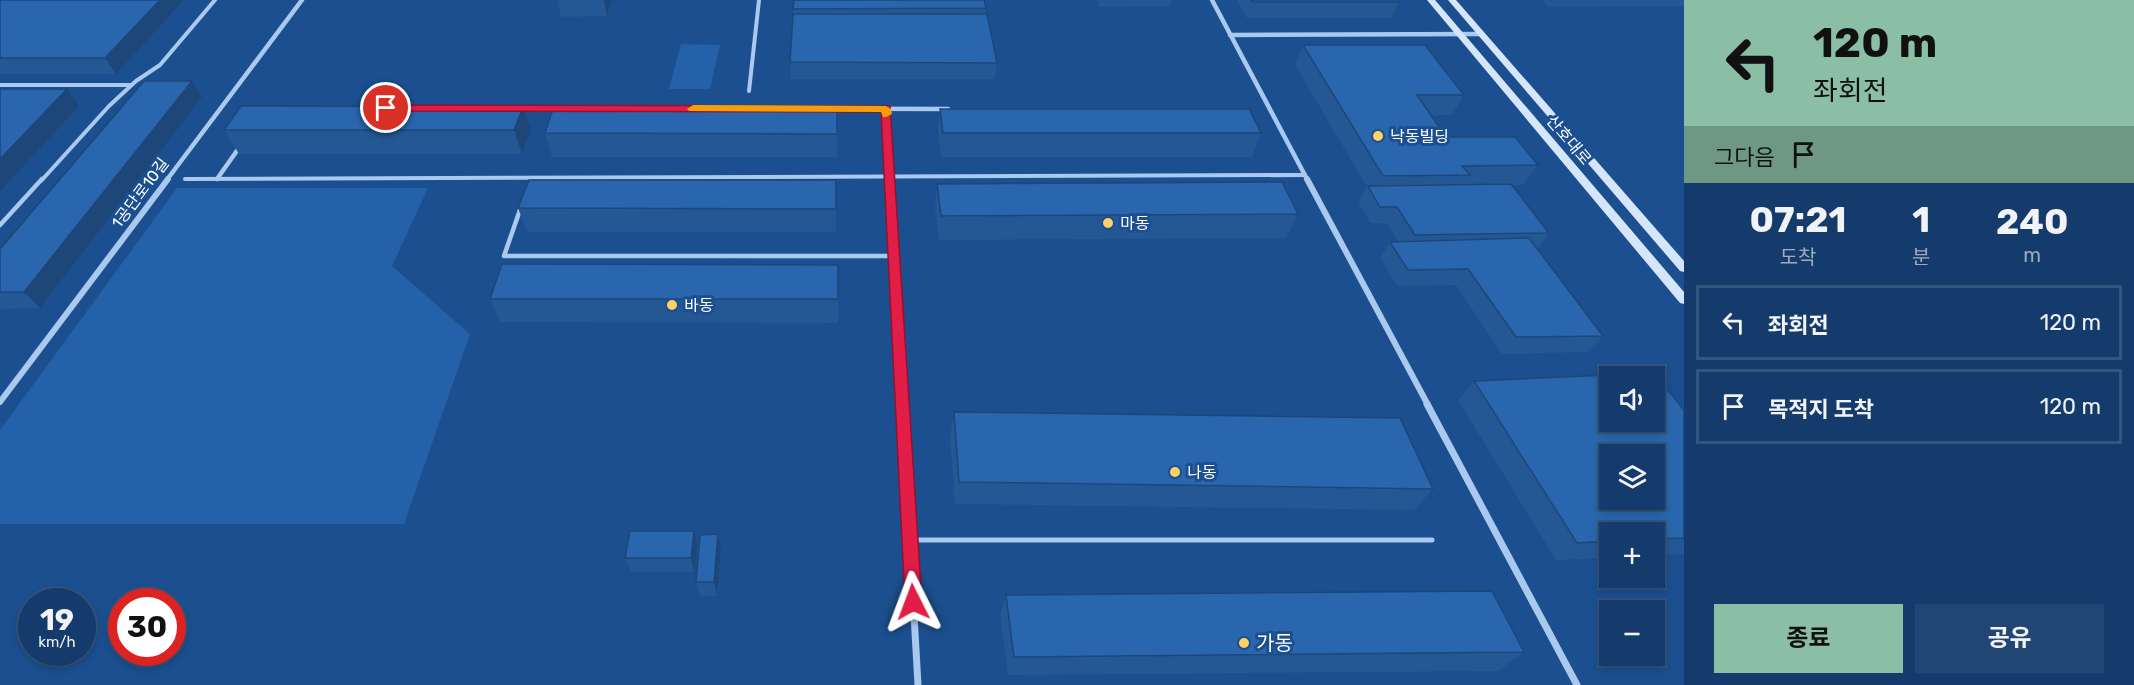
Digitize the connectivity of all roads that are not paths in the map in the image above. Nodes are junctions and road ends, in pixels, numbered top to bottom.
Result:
1 (215, 0) edge
2 (302, 0) edge
3 (759, 0) edge
4 (1212, 0) edge
5 (1431, 0) edge
6 (1452, 0) edge
7 (1230, 34) junction
8 (1460, 34) junction
9 (1482, 34) junction
10 (0, 85) edge
11 (132, 85) junction
12 (749, 91) dead end
13 (505, 108) edge
14 (886, 109) junction
15 (957, 109) edge
16 (248, 135) edge
17 (1305, 175) junction
18 (890, 178) junction
19 (185, 179) dead end
20 (217, 179) junction
21 (531, 179) junction
22 (527, 190) edge
23 (523, 201) edge
24 (0, 225) edge
25 (894, 256) junction
26 (1684, 268) edge
27 (1684, 300) edge
28 (0, 402) edge
29 (910, 540) junction
30 (1432, 540) dead end
31 (918, 685) edge
32 (1577, 685) edge

1 - 11 lane
2 - 28 street, 1공단로10길
3 - 12 lane
4 - 7 street
5 - 8 street, 산호대로
6 - 9 street, 산호대로
7 - 8 street
7 - 17 street
8 - 9 street
8 - 27 street, 산호대로
9 - 26 street, 산호대로
10 - 11 lane
11 - 24 lane
13 - 14 street
14 - 15 street
14 - 18 street
16 - 20 street
17 - 18 lane
17 - 32 street
18 - 21 lane
18 - 25 street
19 - 20 lane
20 - 21 lane
21 - 22 lane
23 - 25 lane
25 - 29 street
29 - 30 lane
29 - 31 street

